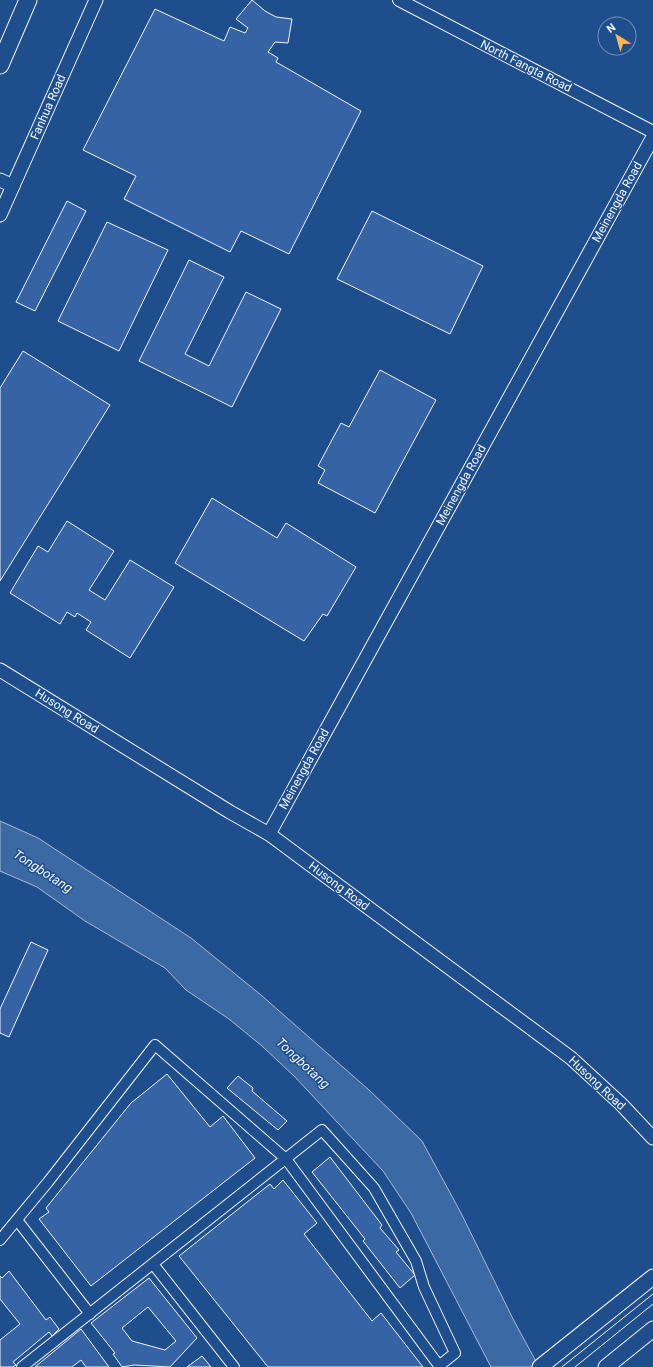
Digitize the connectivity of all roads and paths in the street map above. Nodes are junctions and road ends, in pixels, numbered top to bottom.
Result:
1 (28, 0) edge
2 (96, 0) edge
3 (399, 0) edge
4 (0, 65) edge
5 (653, 132) edge
6 (653, 137) edge
7 (0, 180) edge
8 (13, 186) junction
9 (0, 215) edge
10 (0, 670) edge
11 (268, 834) junction
12 (653, 1138) edge
13 (286, 1158) junction
14 (17, 1220) junction
15 (0, 1240) edge
16 (153, 1264) junction
17 (653, 1276) edge
18 (90, 1314) junction
19 (653, 1330) edge
20 (439, 1366) edge
21 (22, 1367) edge
22 (234, 1367) edge
23 (540, 1367) edge
24 (606, 1367) edge

1 - 4 highway
2 - 8 main road, Fanhua Road
3 - 5 street, North Fangta Road
6 - 11 main road, Meinengda Road
7 - 8 main road
8 - 9 main road, Fanhua Road
10 - 11 main road, Husong Road
11 - 12 main road, Husong Road
13 - 14 street
13 - 16 street
13 - 20 street
13 - 20 street
14 - 15 street
14 - 18 street
16 - 18 street
16 - 22 street
17 - 23 main road
18 - 21 street
19 - 24 main road

